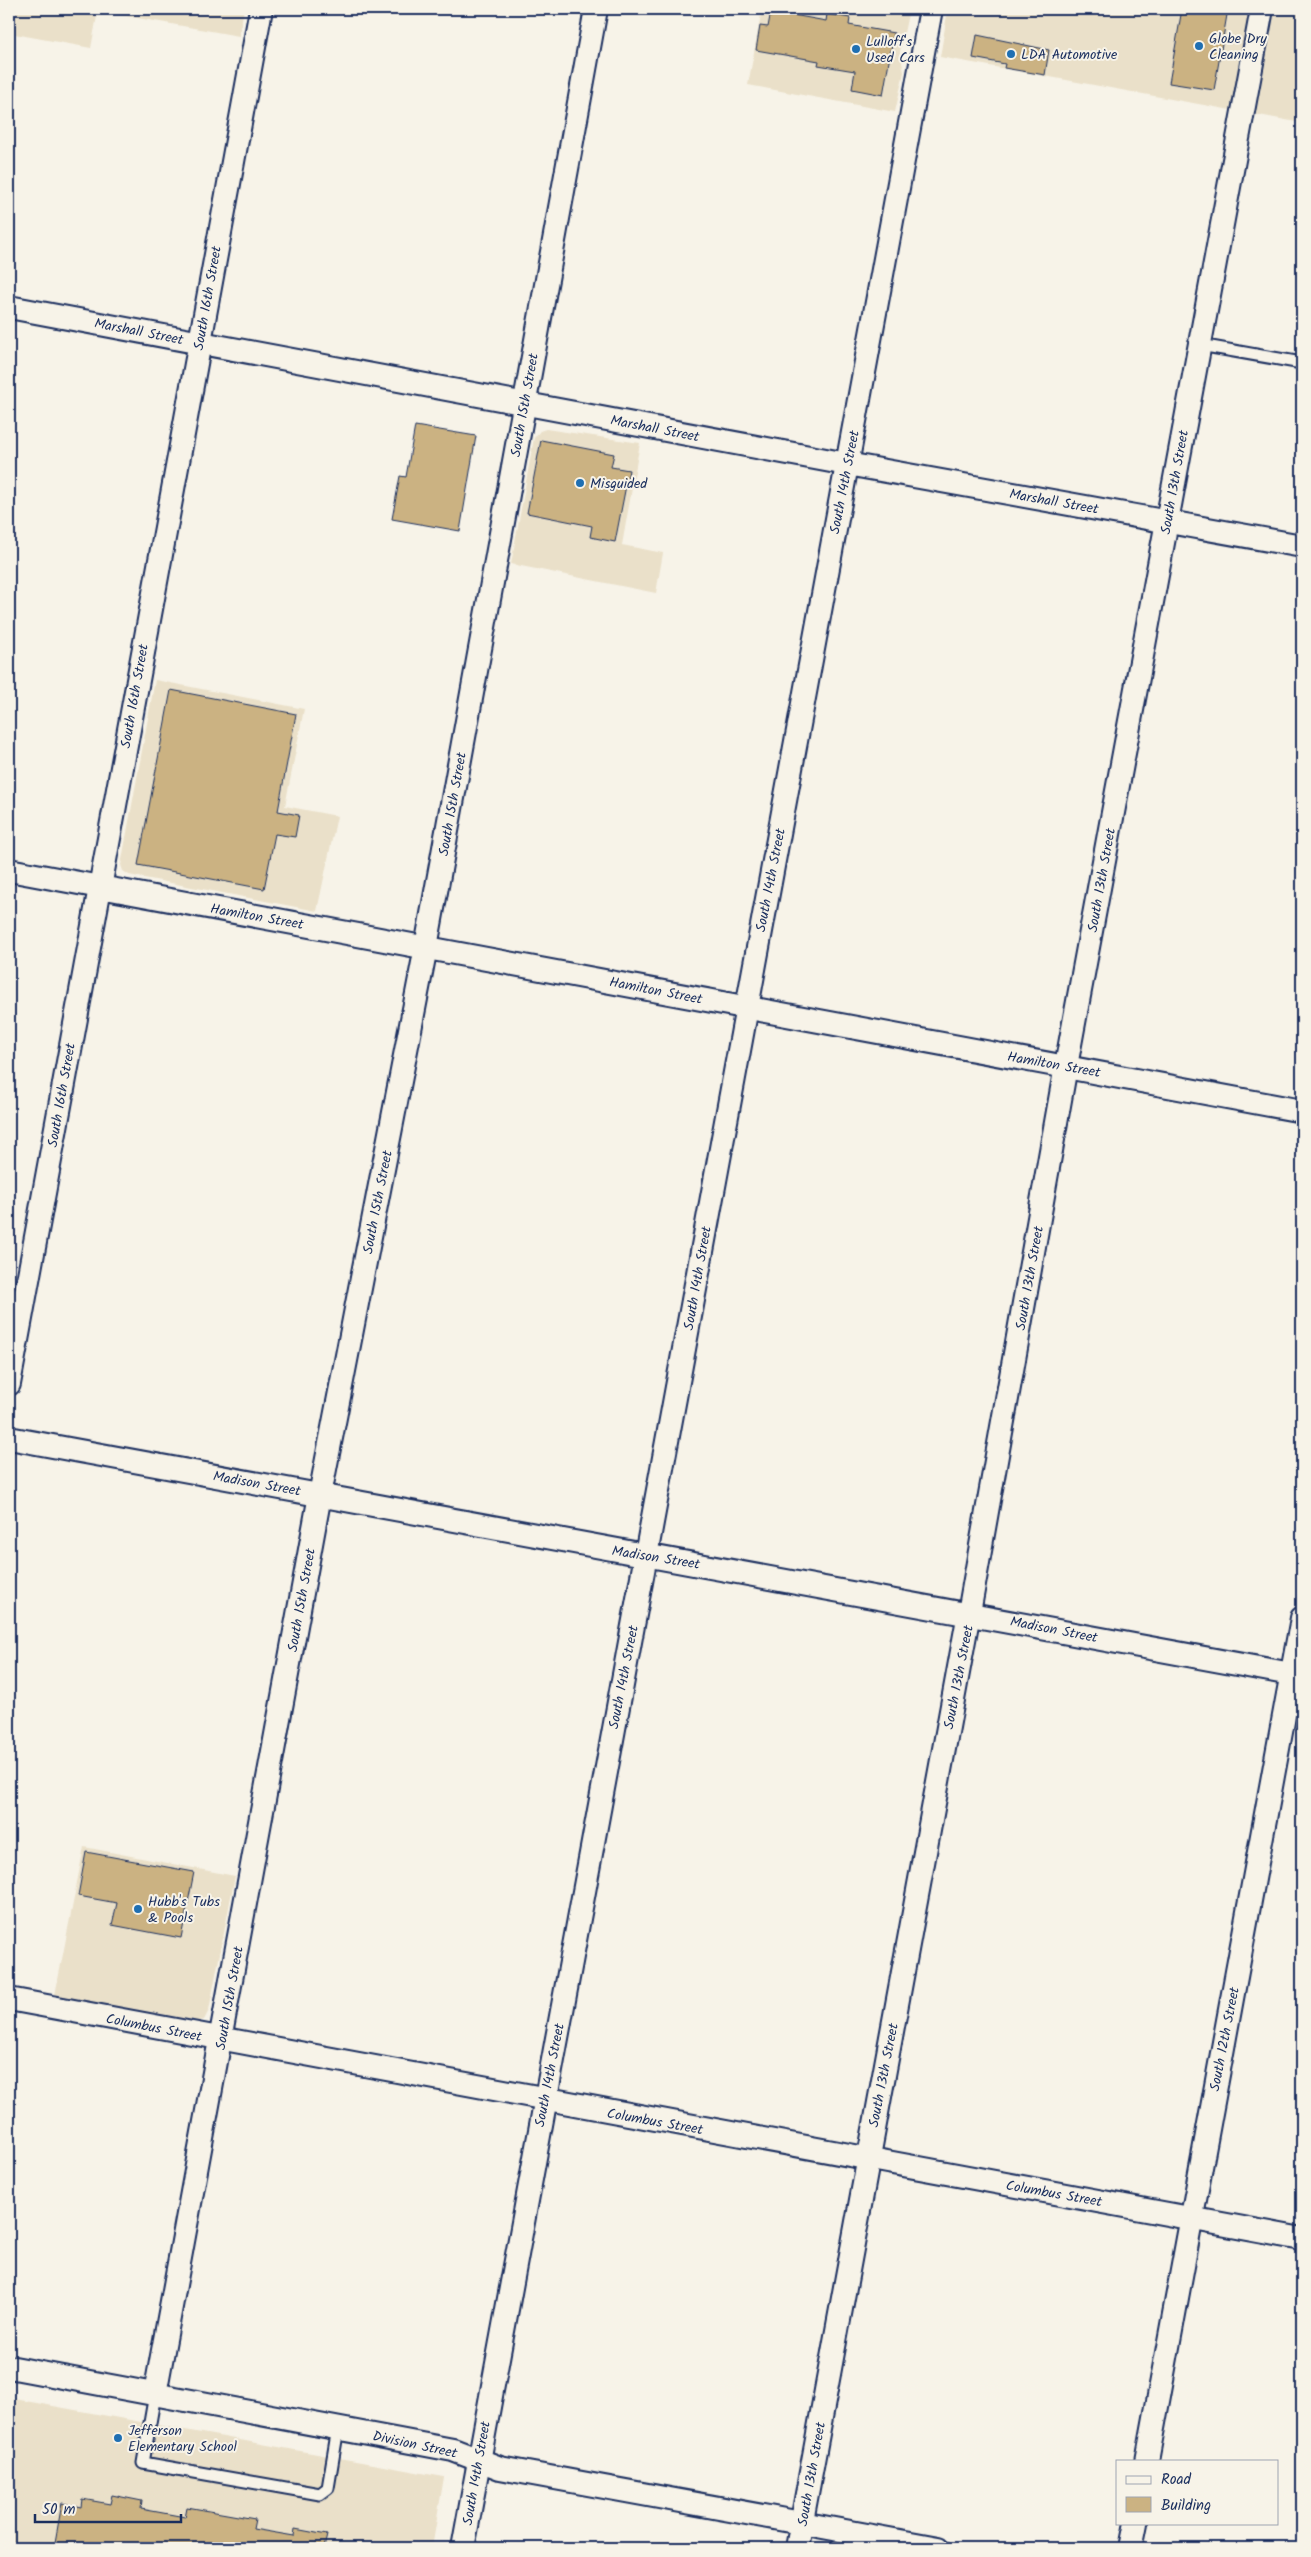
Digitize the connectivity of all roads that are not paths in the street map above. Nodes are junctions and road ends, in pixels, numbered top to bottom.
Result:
1 (260, 9) edge
2 (596, 9) edge
3 (931, 9) edge
4 (1262, 9) edge
5 (9, 307) edge
6 (199, 342) junction
7 (1200, 344) junction
8 (1302, 363) edge
9 (524, 404) junction
10 (847, 464) junction
11 (1167, 521) junction
12 (1302, 546) edge
13 (9, 870) edge
14 (99, 887) junction
15 (426, 947) junction
16 (746, 1007) junction
17 (1066, 1066) junction
18 (1302, 1110) edge
19 (9, 1384) edge
20 (9, 1438) edge
21 (320, 1495) junction
22 (646, 1555) junction
23 (969, 1613) junction
24 (1302, 1618) edge
25 (1297, 1675) edge
26 (9, 1999) edge
27 (222, 2039) junction
28 (544, 2100) junction
29 (868, 2159) junction
30 (1191, 2218) junction
31 (1302, 2240) edge
32 (9, 2367) edge
33 (155, 2394) junction
34 (338, 2428) junction
35 (478, 2460) junction
36 (1147, 2460) edge
37 (802, 2523) junction
38 (1136, 2524) edge
39 (463, 2548) edge
40 (797, 2548) edge
41 (938, 2548) edge
42 (1131, 2548) edge

1 - 6 street, South 16th Street
2 - 9 street, South 15th Street
3 - 10 street, South 14th Street
4 - 7 street, South 13th Street
5 - 6 street, Marshall Street
6 - 9 street, Marshall Street
6 - 14 street, South 16th Street
7 - 8 lane
7 - 11 street, South 13th Street
9 - 10 street, Marshall Street
9 - 15 street, South 15th Street
10 - 11 street, Marshall Street
10 - 16 street, South 14th Street
11 - 12 street, Marshall Street
11 - 17 street, South 13th Street
13 - 14 street, Hamilton Street
14 - 15 street, Hamilton Street
14 - 19 street, South 16th Street
15 - 16 street, Hamilton Street
15 - 21 street, South 15th Street
16 - 17 street, Hamilton Street
16 - 22 street, South 14th Street
17 - 18 street, Hamilton Street
17 - 23 street, South 13th Street
20 - 21 street, Madison Street
21 - 22 street, Madison Street
21 - 27 street, South 15th Street
22 - 23 street, Madison Street
22 - 28 street, South 14th Street
23 - 25 street, Madison Street
23 - 29 street, South 13th Street
24 - 25 street, South 12th Street
25 - 30 street, South 12th Street
26 - 27 street, Columbus Street
27 - 28 street, Columbus Street
27 - 33 street, South 15th Street
28 - 29 street, Columbus Street
28 - 35 street, South 14th Street
29 - 30 street, Columbus Street
29 - 37 street, South 13th Street
30 - 31 street, Columbus Street
30 - 36 street, South 12th Street
32 - 33 street, Division Street
33 - 34 street, Division Street
33 - 34 lane
34 - 35 street, Division Street
35 - 37 street, Division Street
35 - 39 street, South 14th Street
37 - 40 street, South 13th Street
37 - 41 street, Division Street
38 - 42 street

